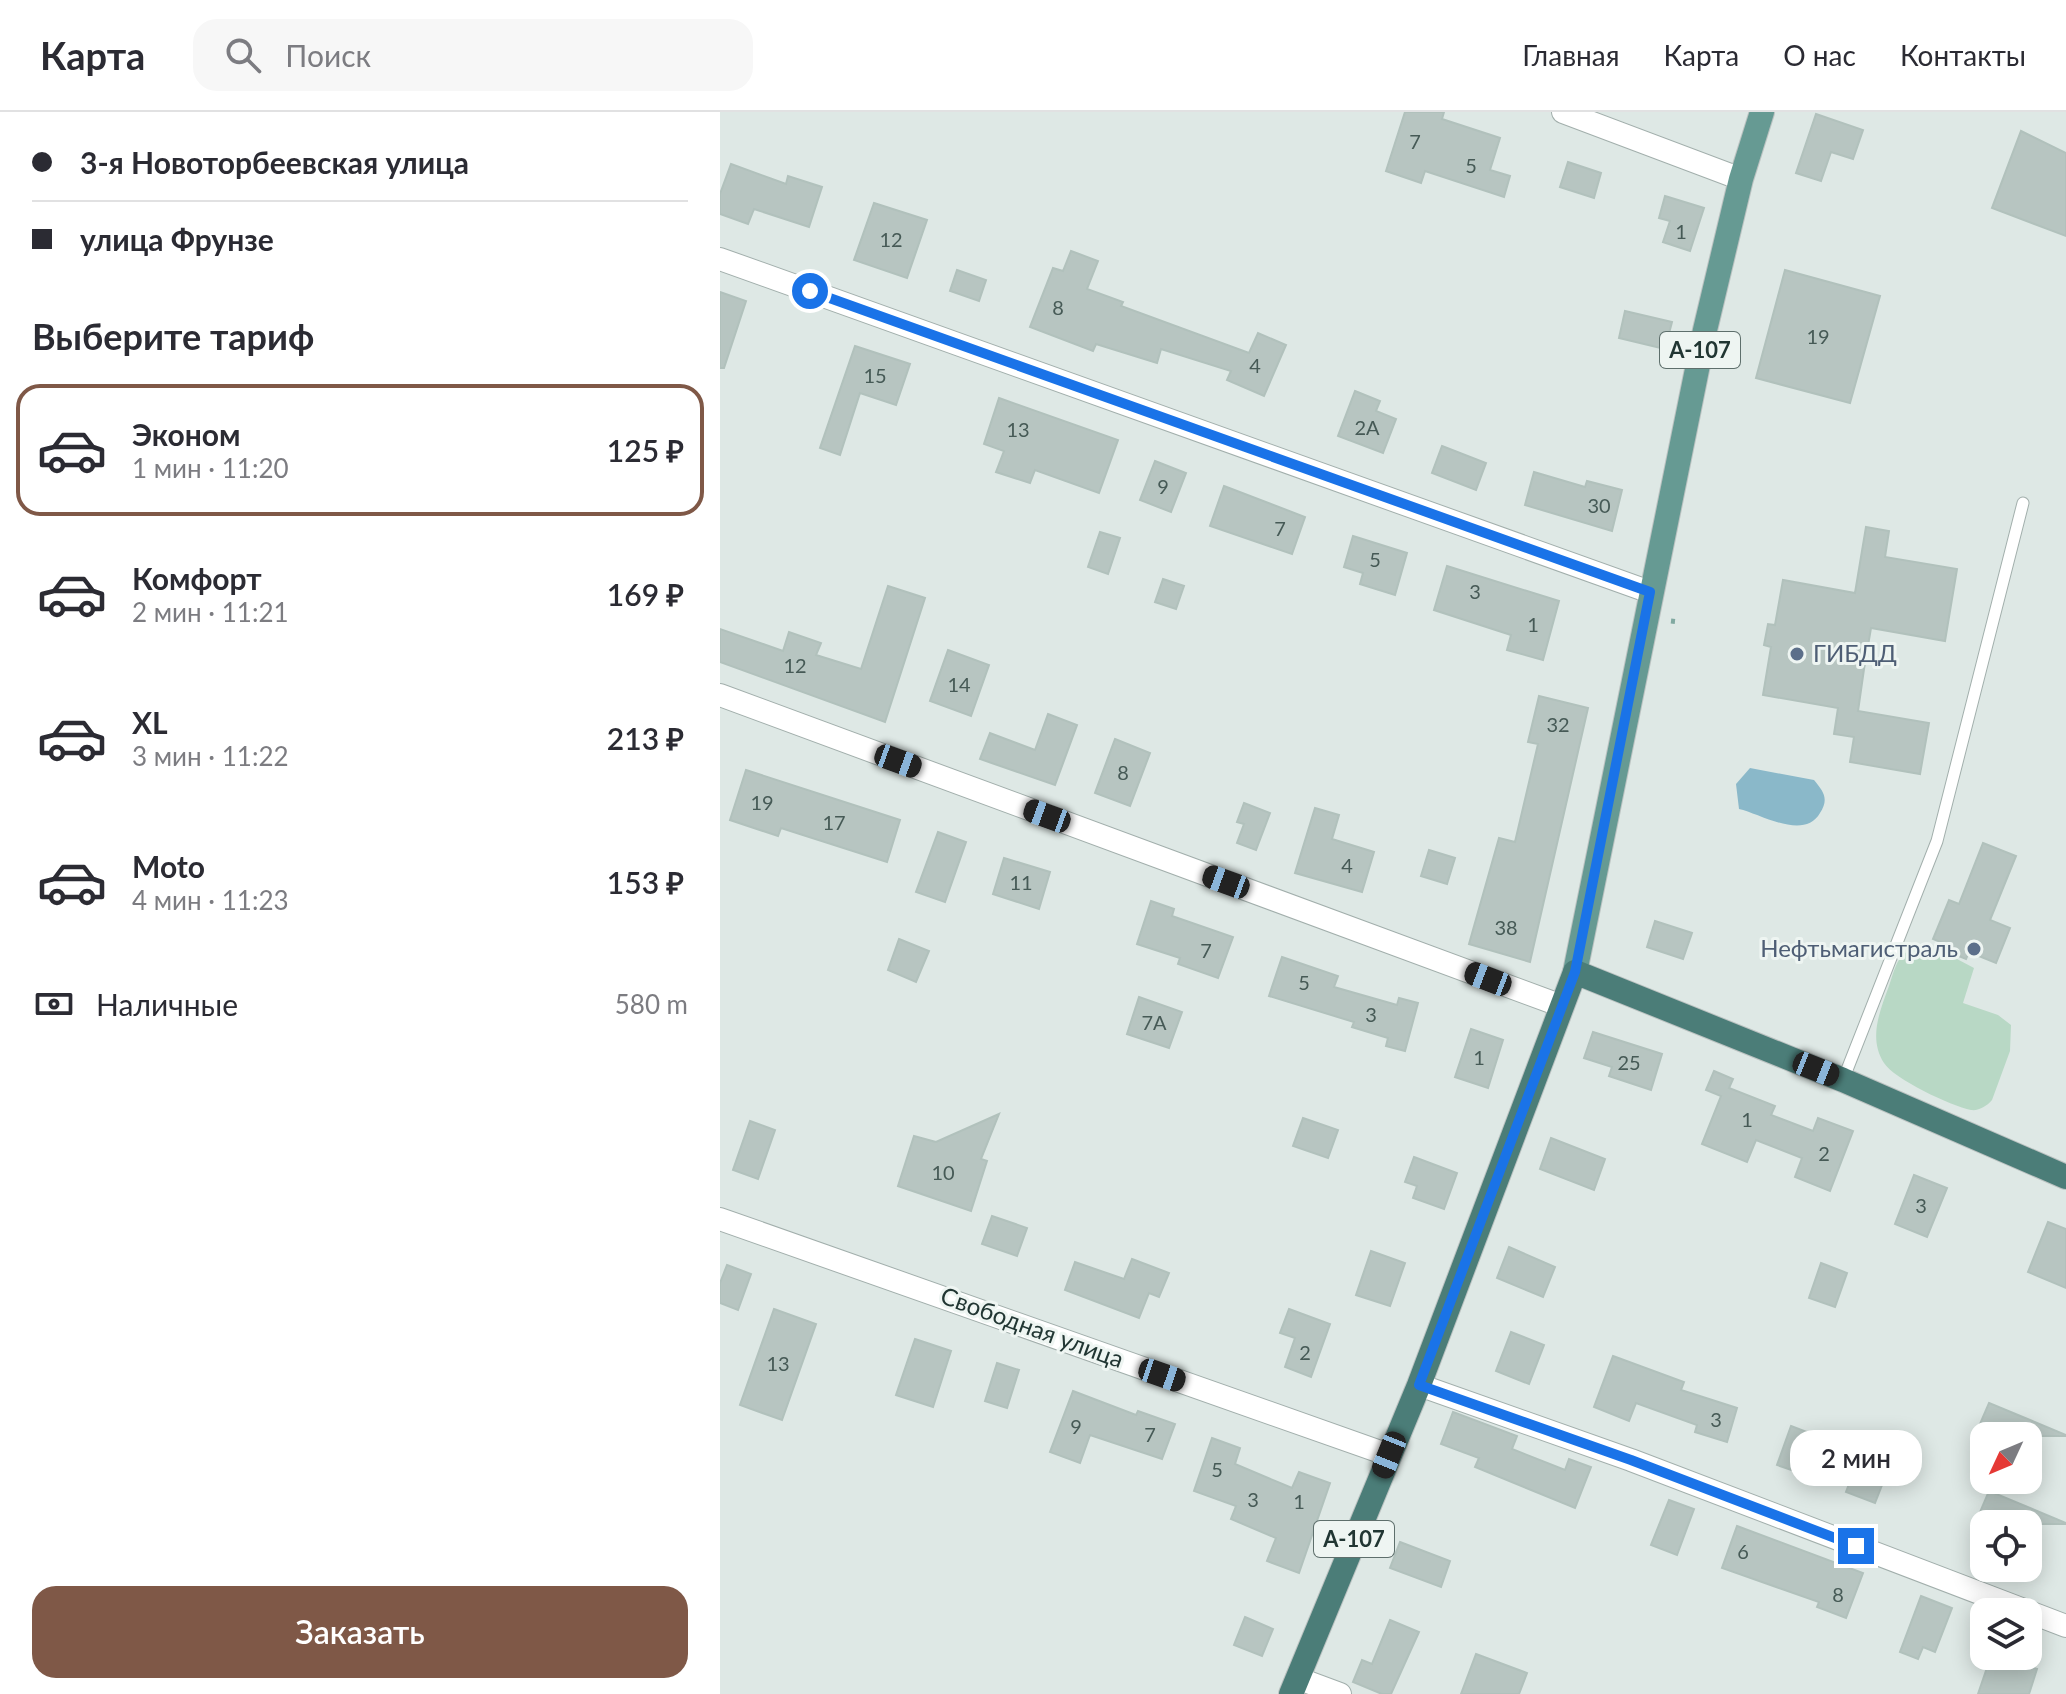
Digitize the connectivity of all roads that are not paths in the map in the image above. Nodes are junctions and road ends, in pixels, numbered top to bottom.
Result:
1 (1563, 112) edge
2 (1762, 112) edge
3 (1741, 179) junction
4 (720, 259) edge
5 (2023, 503) dead end
6 (1650, 592) junction
7 (720, 695) edge
8 (1575, 972) junction
9 (1562, 1006) junction
10 (1843, 1080) junction
11 (2066, 1177) edge
12 (720, 1219) edge
13 (1419, 1385) junction
14 (1389, 1455) junction
15 (2066, 1626) edge
16 (1294, 1686) edge
17 (1340, 1694) edge

1 - 3 street
2 - 3 main road, А-107
3 - 6 main road, А-107
4 - 6 street
5 - 10 lane
6 - 8 main road, А-107
7 - 9 street
8 - 9 highway, А-107
8 - 10 highway
9 - 13 highway, А-107
10 - 11 highway
12 - 14 street, Свободная улица
13 - 14 highway, А-107
13 - 15 street
14 - 16 highway, А-107
16 - 17 street

